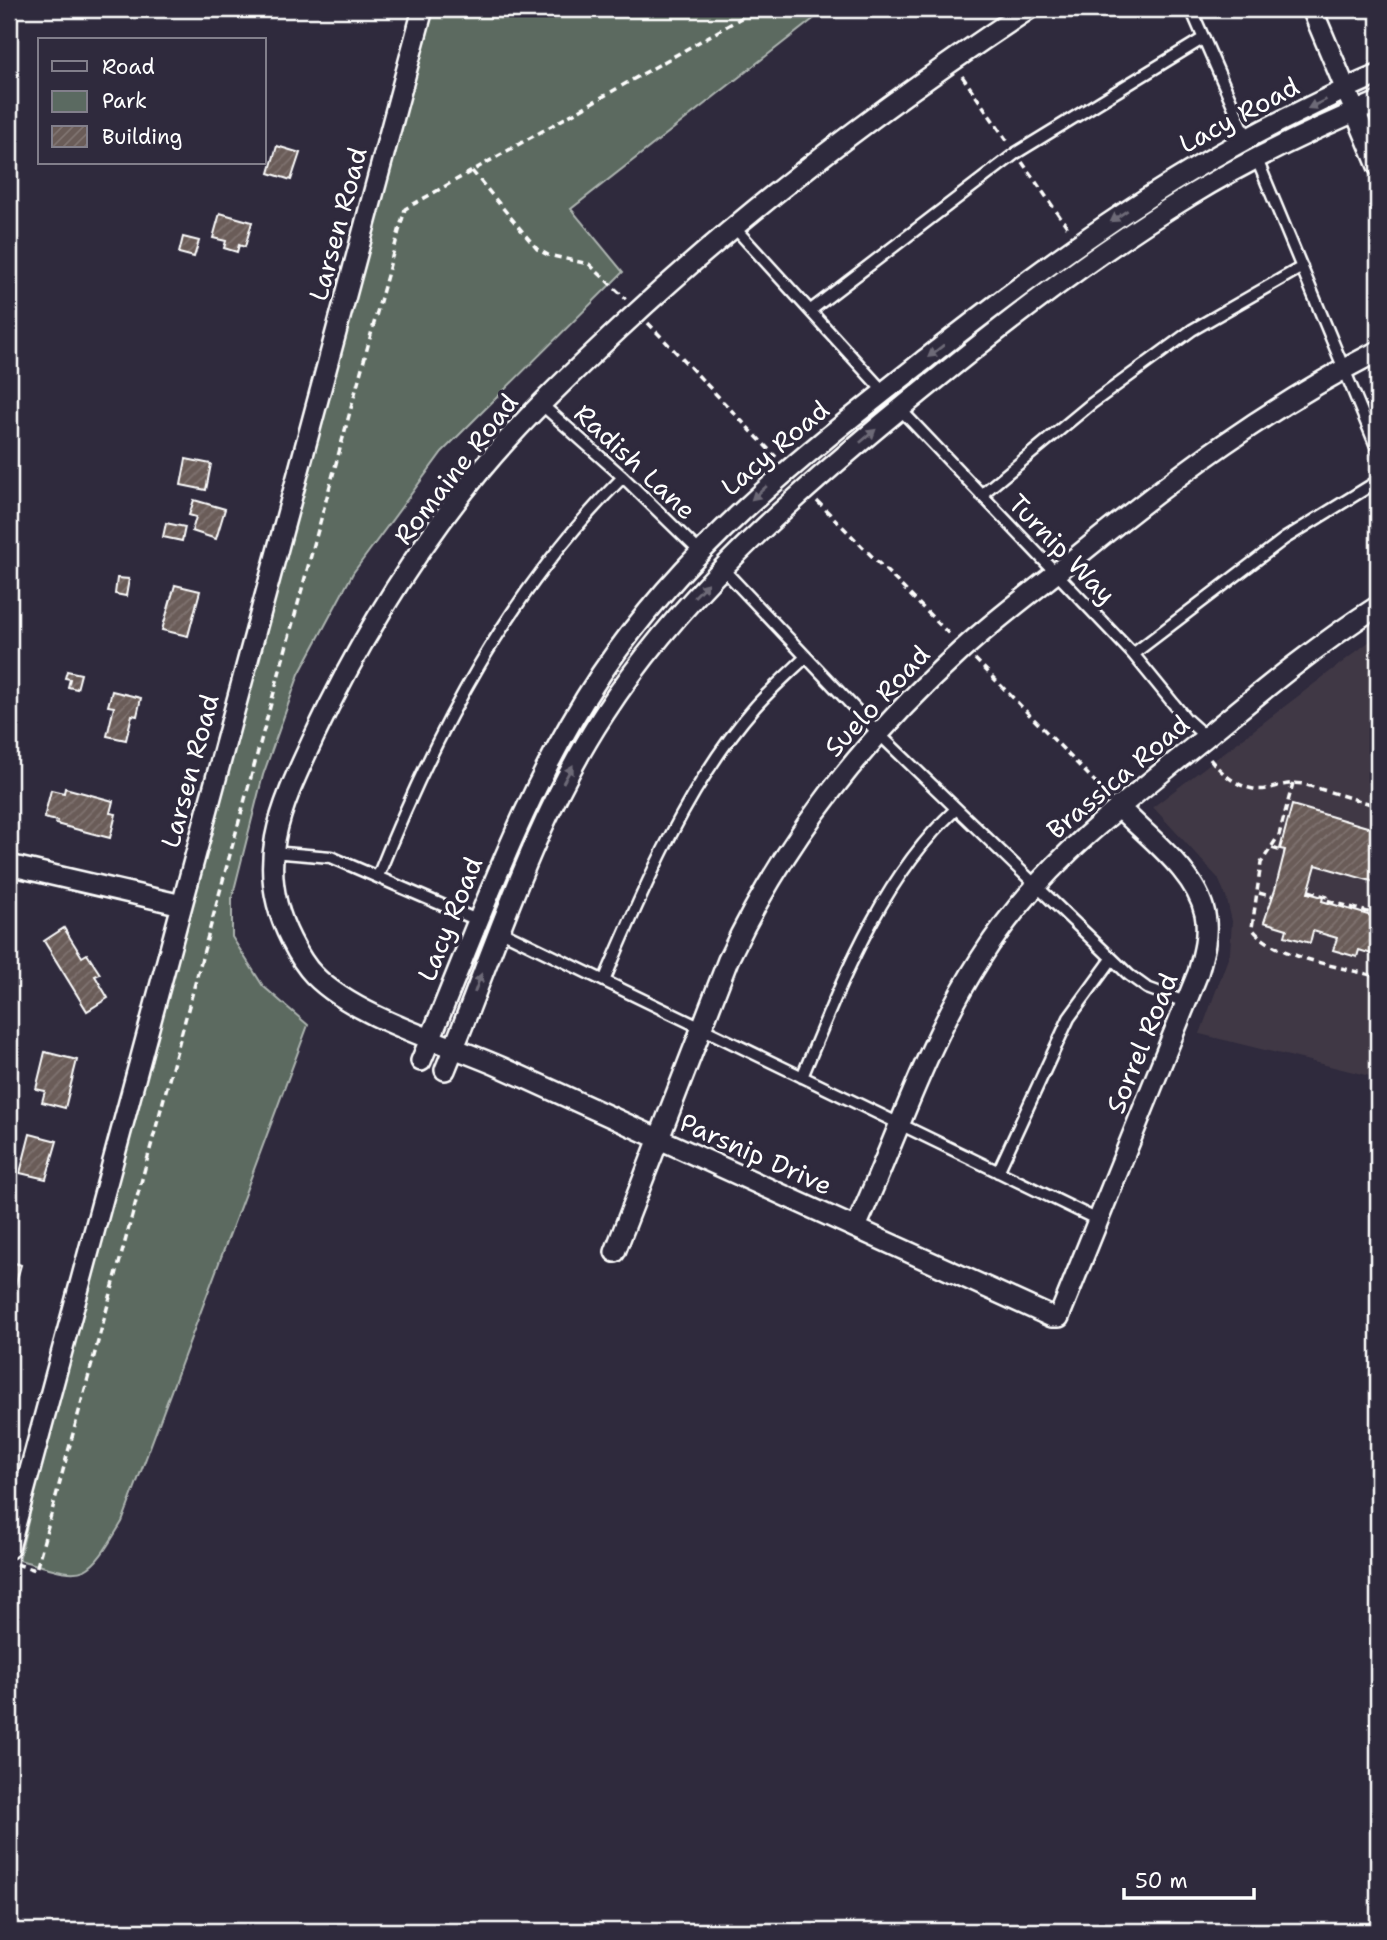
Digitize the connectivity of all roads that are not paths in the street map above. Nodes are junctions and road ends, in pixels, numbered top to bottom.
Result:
1 (423, 9) edge
2 (1030, 9) edge
3 (1191, 9) edge
4 (1312, 9) edge
5 (1204, 38) junction
6 (1378, 75) edge
7 (1346, 89) junction
8 (1378, 102) edge
9 (1356, 112) junction
10 (1248, 137) junction
11 (1256, 159) junction
12 (1378, 166) edge
13 (733, 226) junction
14 (1302, 267) junction
15 (811, 310) junction
16 (1378, 351) edge
17 (1343, 369) junction
18 (884, 391) junction
19 (541, 404) junction
20 (900, 409) junction
21 (1378, 451) edge
22 (623, 477) junction
23 (1378, 481) edge
24 (981, 495) junction
25 (700, 552) junction
26 (722, 568) junction
27 (1056, 573) junction
28 (1378, 606) edge
29 (1133, 654) junction
30 (805, 658) junction
31 (878, 733) junction
32 (1206, 737) junction
33 (1118, 806) junction
34 (956, 809) junction
35 (271, 852) junction
36 (9, 865) edge
37 (378, 876) junction
38 (1036, 887) junction
39 (182, 905) junction
40 (477, 919) junction
41 (498, 930) junction
42 (1112, 959) junction
43 (604, 981) junction
44 (1185, 1002) junction
45 (701, 1028) junction
46 (431, 1038) junction
47 (454, 1047) junction
48 (421, 1061) dead end
49 (445, 1070) dead end
50 (802, 1077) junction
51 (901, 1124) junction
52 (660, 1140) junction
53 (998, 1171) junction
54 (1100, 1221) junction
55 (856, 1227) junction
56 (615, 1252) dead end
57 (1059, 1317) joint
58 (9, 1548) edge

1 - 39 street, Larsen Road
2 - 13 street, Romaine Road
3 - 5 lane
4 - 7 street
5 - 10 lane
5 - 15 lane
6 - 7 street, Lacy Road
7 - 9 street
7 -> 10 street, Lacy Road
8 - 9 street, Lacy Road
9 - 11 street, Lacy Road
9 - 12 street
10 - 11 lane
10 -> 18 street, Lacy Road
11 - 14 lane
11 - 20 street, Lacy Road
13 - 15 lane
13 - 19 street, Romaine Road
14 - 17 lane
14 - 24 lane
15 - 18 lane
16 - 17 street, Suelo Road
17 - 21 lane
17 - 27 street, Suelo Road
18 -> 25 street, Lacy Road
19 - 22 lane, Radish Lane
19 - 35 street, Romaine Road
20 - 24 lane, Turnip Way
26 -> 20 street, Lacy Road
22 - 25 lane, Radish Lane
22 - 37 lane
23 - 29 lane
24 - 27 lane, Turnip Way
25 - 40 street, Lacy Road
26 - 30 lane
41 -> 26 street, Lacy Road
27 - 29 lane, Turnip Way
27 - 31 street, Suelo Road
28 - 32 street, Brassica Road
29 - 32 lane, Turnip Way
30 - 31 lane
30 - 43 lane
31 - 34 lane
31 - 45 street, Suelo Road
32 - 33 street, Brassica Road
33 - 38 street, Brassica Road
33 - 44 street, Sorrel Road
34 - 38 lane
34 - 50 lane
35 - 37 lane
35 - 46 street, Romaine Road
36 - 39 street
37 - 40 lane
38 - 42 lane
38 - 51 street, Brassica Road
39 - 58 street, Larsen Road
40 - 46 street, Lacy Road
41 - 43 lane
47 -> 41 street, Lacy Road
42 - 44 lane
42 - 53 lane
43 - 45 lane
44 - 54 street, Sorrel Road
45 - 50 lane
45 - 52 street, Suelo Road
46 - 47 street, Parsnip Drive
46 - 48 street, Lacy Road
47 - 49 street, Lacy Road
47 - 52 street, Parsnip Drive
50 - 51 lane
51 - 53 lane
51 - 55 street, Brassica Road
52 - 55 street, Parsnip Drive
52 - 56 street, Suelo Road
53 - 54 lane
54 - 57 street, Sorrel Road
55 - 57 street, Parsnip Drive

